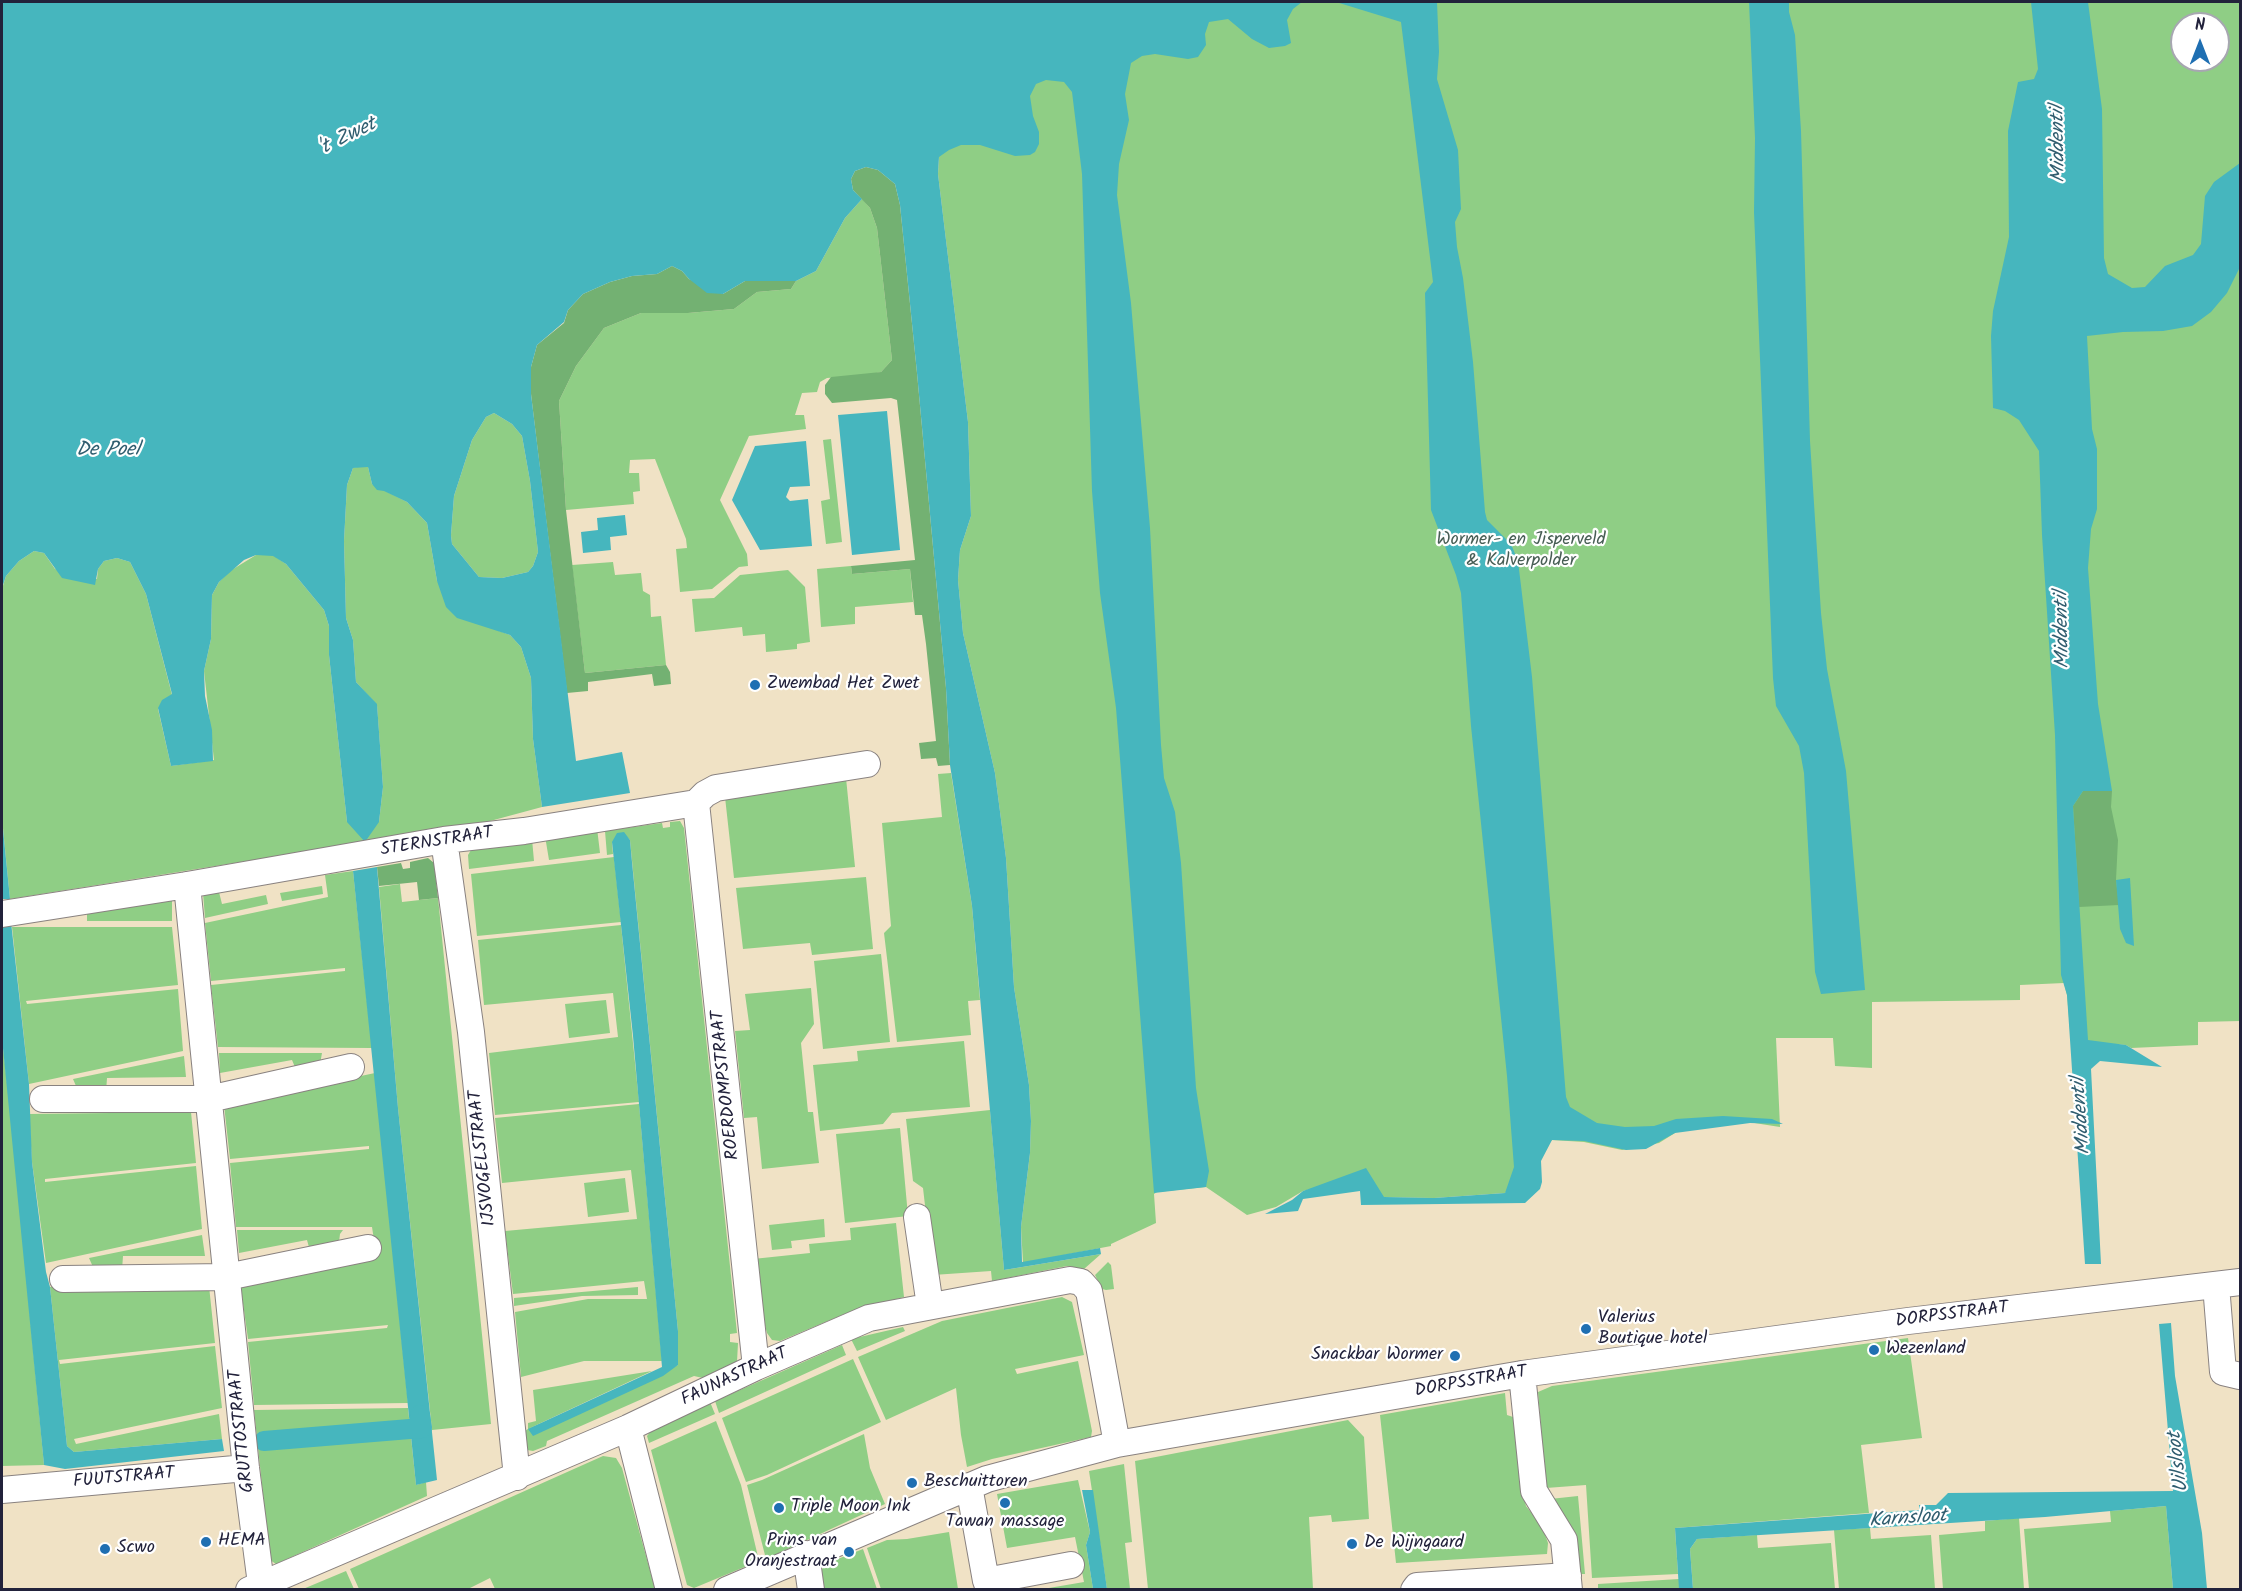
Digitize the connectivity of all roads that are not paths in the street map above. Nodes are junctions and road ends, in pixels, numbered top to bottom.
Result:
1 (867, 764) dead end
2 (696, 803) junction
3 (444, 840) junction
4 (187, 885) junction
5 (2, 914) edge
6 (351, 1067) dead end
7 (43, 1099) dead end
8 (209, 1099) junction
9 (917, 1217) dead end
10 (368, 1248) dead end
11 (227, 1278) junction
12 (63, 1279) dead end
13 (2228, 1284) edge
14 (930, 1306) junction
15 (756, 1367) junction
16 (1522, 1374) junction
17 (2241, 1376) edge
18 (628, 1428) junction
19 (1117, 1444) junction
20 (246, 1468) junction
21 (517, 1477) junction
22 (969, 1486) junction
23 (2, 1490) edge
24 (806, 1554) junction
25 (1071, 1565) dead end
26 (1569, 1583) edge
27 (255, 1587) edge
28 (669, 1590) edge
29 (727, 1590) edge
30 (811, 1590) edge
31 (1414, 1590) edge

1 - 2 street, STERNSTRAAT
2 - 3 street, STERNSTRAAT
2 - 15 street, ROERDOMPSTRAAT
3 - 4 street, STERNSTRAAT
3 - 21 street, IJSVOGELSTRAAT
4 - 5 street, STERNSTRAAT
4 - 8 street, GRUTTOSTRAAT
6 - 8 street
7 - 8 street
8 - 11 street, GRUTTOSTRAAT
9 - 14 street
10 - 11 street
11 - 12 street
11 - 20 street, GRUTTOSTRAAT
13 - 16 street, DORPSSTRAAT
13 - 17 street
14 - 15 street, FAUNASTRAAT
14 - 19 street, FAUNASTRAAT
15 - 18 street, FAUNASTRAAT
16 - 19 street, DORPSSTRAAT
16 - 26 street
18 - 21 street, FAUNASTRAAT
18 - 28 street
19 - 22 street, DORPSSTRAAT
20 - 23 street, FUUTSTRAAT
20 - 27 street, GRUTTOSTRAAT
21 - 27 street, FAUNASTRAAT
22 - 24 street, DORPSSTRAAT
22 - 25 street
24 - 29 street, DORPSSTRAAT
24 - 30 street
26 - 31 street

